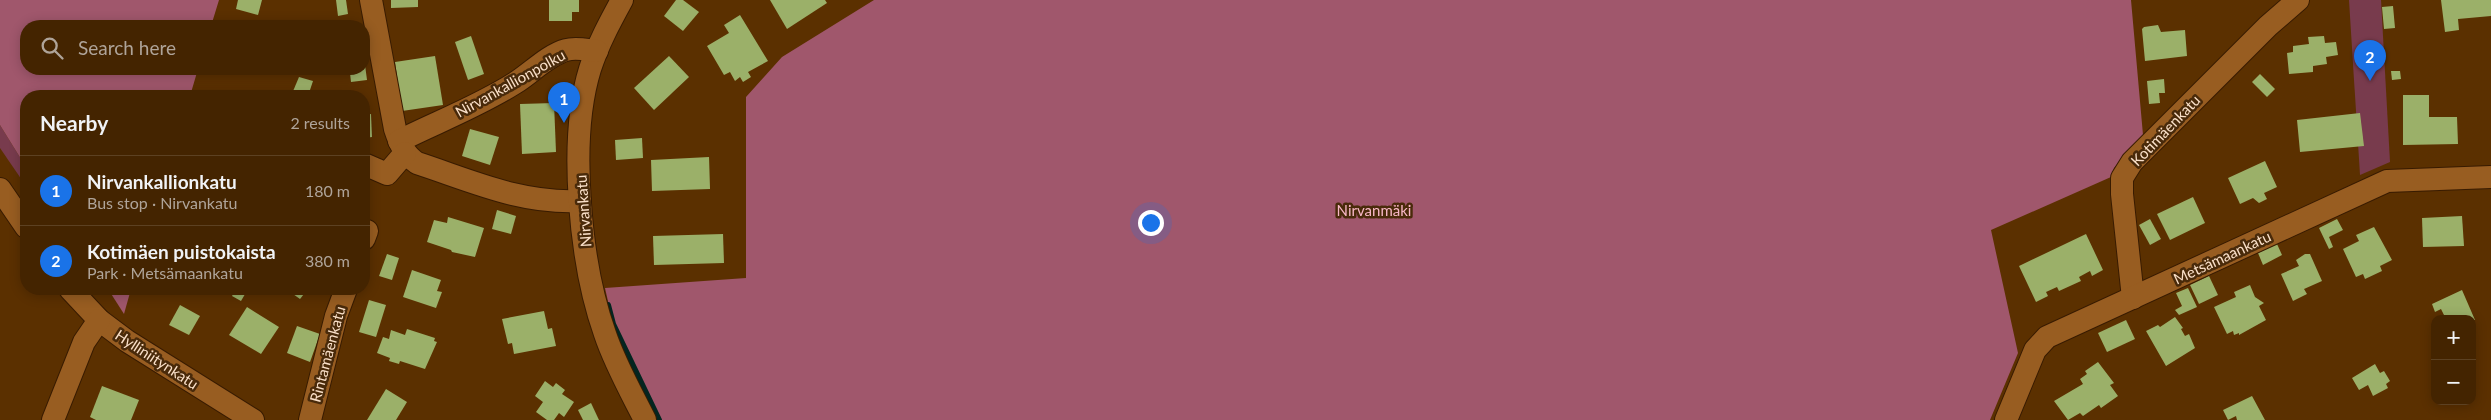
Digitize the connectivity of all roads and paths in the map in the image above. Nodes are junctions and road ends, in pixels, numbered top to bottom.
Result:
1 (371, 0) edge
2 (622, 0) edge
3 (2298, 0) edge
4 (596, 51) junction
5 (402, 147) junction
6 (370, 167) edge
7 (2491, 177) edge
8 (0, 189) edge
9 (580, 201) junction
10 (20, 218) edge
11 (75, 295) edge
12 (344, 295) edge
13 (2133, 298) junction
14 (98, 320) junction
15 (53, 420) edge
16 (253, 420) edge
17 (310, 420) edge
18 (645, 420) edge
19 (2006, 420) edge

1 - 5 street
2 - 4 street, Nirvankatu
3 - 13 street, Kotimäenkatu
4 - 5 street, Nirvankallionpolku
4 - 9 street, Nirvankatu
5 - 6 street
5 - 9 street
7 - 13 street, Metsämaankatu
8 - 10 street
9 - 18 street, Nirvankatu
11 - 14 street, Hylliniitynkatu
12 - 17 street, Rintamäenkatu
13 - 19 street, Metsämaankatu
14 - 15 street
14 - 16 street, Hylliniitynkatu

